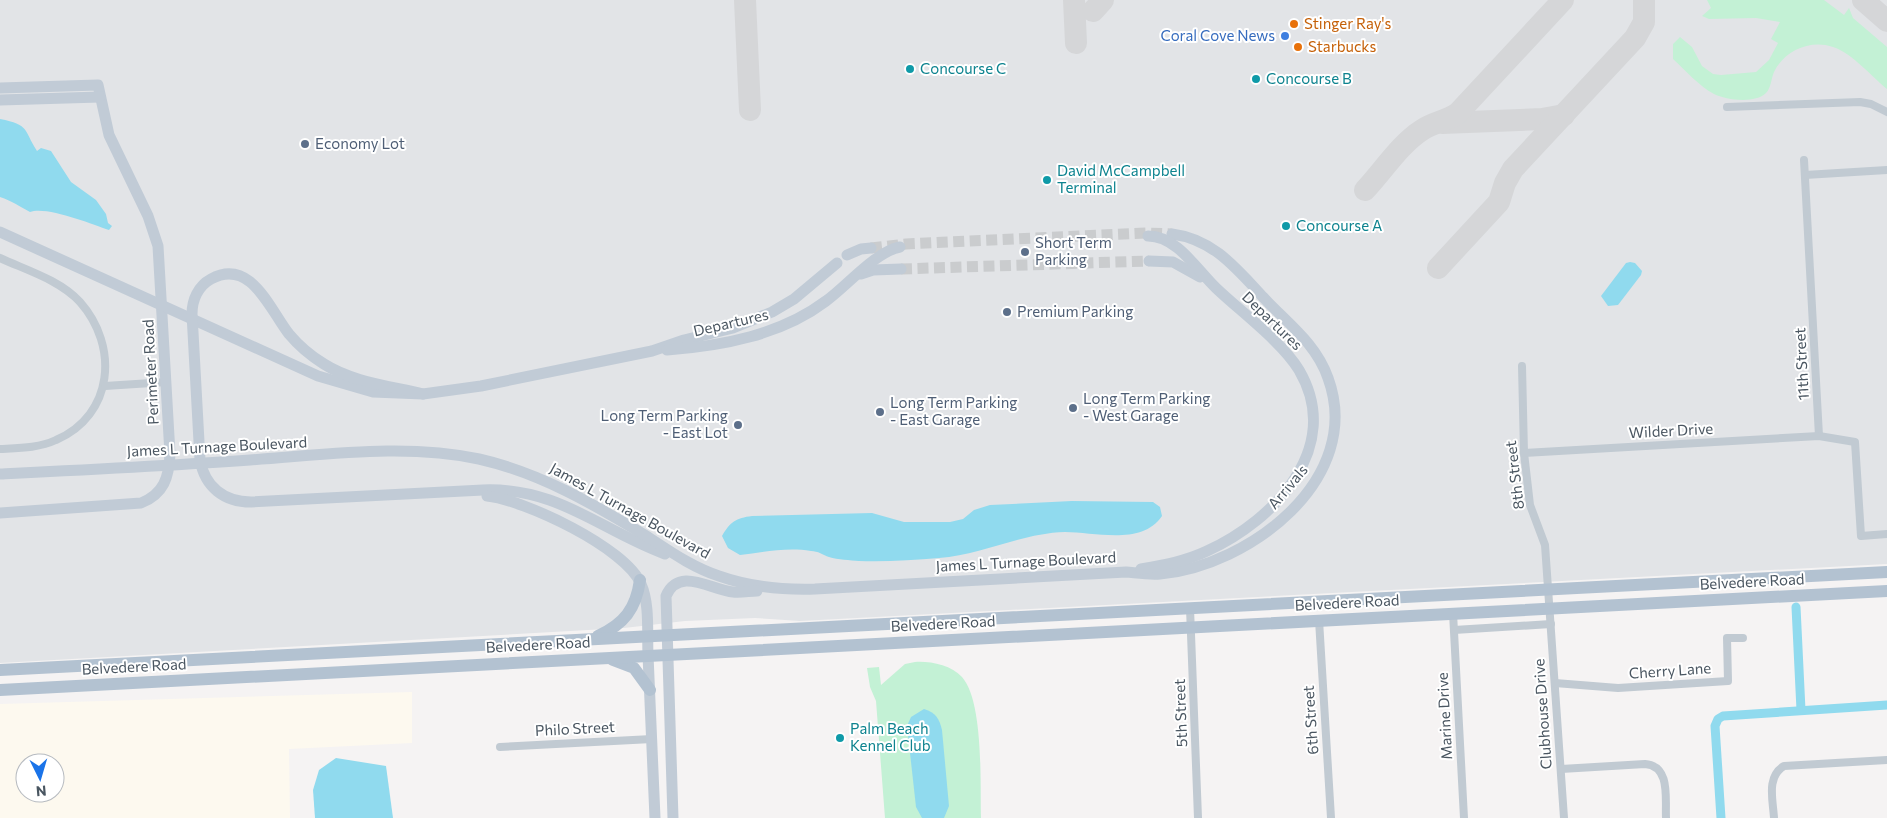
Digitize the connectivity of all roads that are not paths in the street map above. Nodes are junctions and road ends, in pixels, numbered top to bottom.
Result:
1 (2, 88) edge
2 (99, 91) junction
3 (0, 100) edge
4 (1727, 107) dead end
5 (1887, 112) edge
6 (1804, 160) dead end
7 (1887, 170) edge
8 (1805, 175) junction
9 (0, 232) edge
10 (1172, 234) tunnel mouth
11 (1148, 236) dead end
12 (900, 247) dead end
13 (871, 248) tunnel mouth
14 (847, 255) dead end
15 (0, 258) edge
16 (1149, 261) tunnel mouth
17 (837, 263) dead end
18 (901, 270) tunnel mouth
19 (861, 274) junction
20 (1212, 284) junction
21 (652, 351) junction
22 (1522, 366) dead end
23 (167, 382) junction
24 (105, 386) junction
25 (422, 394) junction
26 (1819, 436) junction
27 (0, 449) edge
28 (1524, 453) junction
29 (0, 474) edge
30 (455, 492) junction
31 (0, 513) edge
32 (1887, 534) edge
33 (683, 560) junction
34 (1126, 572) junction
35 (1887, 572) edge
36 (640, 580) junction
37 (784, 589) junction
38 (1549, 589) junction
39 (1887, 591) edge
40 (1190, 608) junction
41 (1550, 609) junction
42 (1453, 613) junction
43 (1319, 620) junction
44 (1551, 624) junction
45 (1191, 627) junction
46 (1454, 630) junction
47 (666, 634) junction
48 (648, 635) junction
49 (593, 638) junction
50 (1743, 638) dead end
51 (309, 654) junction
52 (668, 654) junction
53 (648, 655) junction
54 (599, 658) junction
55 (0, 670) edge
56 (267, 676) junction
57 (1555, 683) junction
58 (0, 690) edge
59 (650, 690) junction
60 (652, 739) junction
61 (500, 747) dead end
62 (1887, 760) edge
63 (1561, 769) junction
64 (655, 818) edge
65 (674, 818) edge
66 (1198, 818) edge
67 (1331, 818) edge
68 (1464, 818) edge
69 (1564, 818) edge
70 (1666, 818) edge
71 (1774, 818) edge

1 - 2 street
2 - 3 street
2 - 23 street, Perimeter Road
4 - 5 street
6 - 8 street, 11th Street
7 - 8 street
8 - 26 street, 11th Street
9 - 25 street
10 - 34 street, Arrivals
11 - 20 street, Departures
12 - 19 street, Departures
13 - 14 street
15 - 24 street
16 - 20 street, Departures
17 - 21 street
18 - 19 street, Departures
19 - 21 street, Departures
20 - 34 street, Departures
21 - 25 street
22 - 28 street, 8th Street
23 - 24 street
23 - 31 street, Perimeter Road
24 - 27 street
25 - 30 street
26 - 28 street, Wilder Drive
26 - 32 street
28 - 38 street, 8th Street
29 - 33 street, James L Turnage Boulevard
30 - 33 street
30 - 36 street
33 - 37 street, James L Turnage Boulevard
34 - 37 street, James L Turnage Boulevard
35 - 38 main road, Belvedere Road
36 - 48 street
36 - 49 main road
37 - 47 street
38 - 40 main road, Belvedere Road
38 - 41 street, 8th Street
39 - 41 main road, Belvedere Road
40 - 45 street, 5th Street
40 - 47 main road, Belvedere Road
41 - 42 main road, Belvedere Road
41 - 44 street, Clubhouse Drive
42 - 43 main road, Belvedere Road
42 - 46 street, Marine Drive
43 - 45 main road, Belvedere Road
43 - 67 street, 6th Street
44 - 46 street
44 - 57 street, Clubhouse Drive
45 - 52 main road, Belvedere Road
45 - 66 street, 5th Street
46 - 68 street, Marine Drive
47 - 48 main road, Belvedere Road
47 - 52 street
48 - 49 main road, Belvedere Road
48 - 53 street
49 - 51 main road, Belvedere Road
50 - 57 street, Cherry Lane
51 - 55 main road, Belvedere Road
51 - 56 main road
52 - 53 main road, Belvedere Road
52 - 65 street
53 - 54 main road, Belvedere Road
53 - 59 street
54 - 56 main road, Belvedere Road
54 - 59 main road
56 - 58 main road, Belvedere Road
57 - 63 street, Clubhouse Drive
59 - 60 street
60 - 61 street, Philo Street
60 - 64 street
62 - 71 street
63 - 69 street, Clubhouse Drive
63 - 70 street

